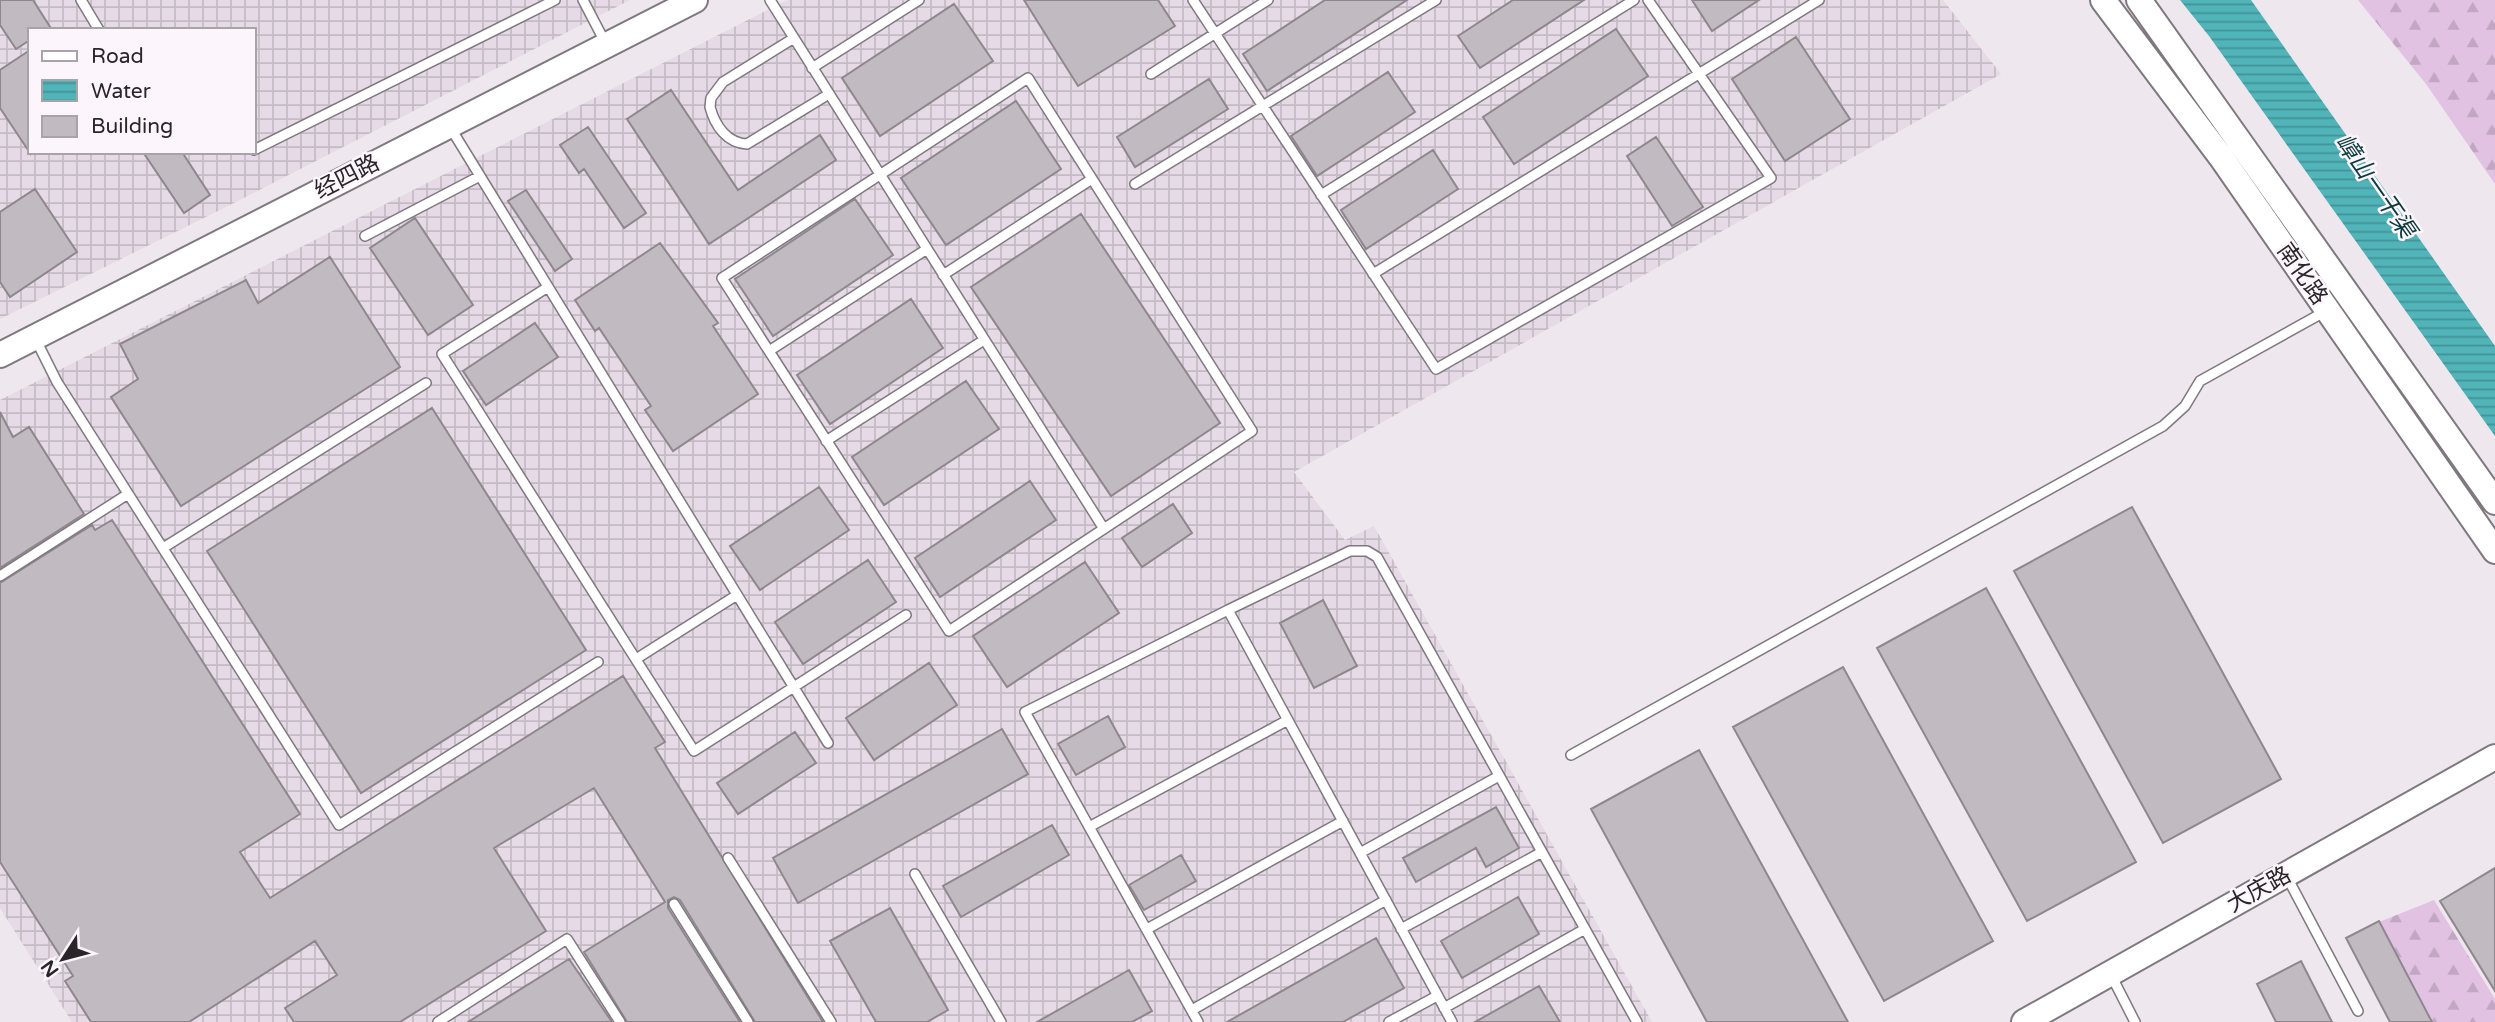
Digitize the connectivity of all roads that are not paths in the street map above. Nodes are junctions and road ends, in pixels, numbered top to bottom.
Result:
1 (80, 0) edge
2 (555, 0) edge
3 (583, 0) edge
4 (695, 0) edge
5 (770, 0) edge
6 (919, 0) edge
7 (1193, 0) edge
8 (1268, 0) edge
9 (1436, 0) edge
10 (1634, 0) edge
11 (1648, 0) edge
12 (1819, 0) edge
13 (2104, 0) edge
14 (2139, 0) edge
15 (98, 28) edge
16 (1215, 33) junction
17 (794, 38) junction
18 (607, 45) junction
19 (812, 68) junction
20 (1151, 74) dead end
21 (1699, 74) junction
22 (830, 94) junction
23 (1263, 106) junction
24 (449, 125) junction
25 (256, 149) edge
26 (880, 174) junction
27 (480, 176) junction
28 (1092, 179) junction
29 (1135, 184) dead end
30 (1321, 195) junction
31 (365, 236) dead end
32 (927, 249) junction
33 (1373, 274) junction
34 (943, 275) junction
35 (548, 287) junction
36 (2340, 303) junction
37 (35, 338) junction
38 (984, 340) junction
39 (768, 351) junction
40 (0, 355) edge
41 (426, 383) dead end
42 (826, 441) junction
43 (128, 494) junction
44 (2495, 502) edge
45 (1104, 528) junction
46 (163, 548) junction
47 (2495, 551) edge
48 (0, 576) edge
49 (737, 595) junction
50 (1228, 610) junction
51 (906, 615) dead end
52 (636, 659) junction
53 (598, 662) dead end
54 (794, 687) junction
55 (1288, 720) junction
56 (828, 743) dead end
57 (1571, 755) dead end
58 (2495, 757) edge
59 (1499, 776) junction
60 (1343, 821) junction
61 (1089, 827) junction
62 (1542, 852) junction
63 (1360, 853) junction
64 (728, 859) dead end
65 (915, 874) dead end
66 (2286, 875) junction
67 (1386, 900) junction
68 (674, 904) dead end
69 (1147, 929) junction
70 (1401, 929) junction
71 (1585, 929) junction
72 (2110, 974) junction
73 (1437, 996) junction
74 (1444, 1008) junction
75 (1192, 1010) junction
76 (2358, 1012) dead end
77 (443, 1020) edge
78 (620, 1022) edge
79 (748, 1022) edge
80 (831, 1022) edge
81 (1001, 1022) edge
82 (1199, 1022) edge
83 (1389, 1022) edge
84 (1452, 1022) edge
85 (1637, 1022) edge
86 (2024, 1022) edge
87 (2134, 1022) edge

1 - 15 lane
2 - 25 lane
3 - 18 lane
4 - 18 street, 经四路
5 - 17 lane
6 - 19 lane
7 - 16 lane
8 - 16 lane
9 - 23 lane
10 - 30 lane
11 - 21 lane
12 - 21 lane
13 - 36 street, 南化路
14 - 36 street, 南化路
16 - 20 lane
16 - 23 lane
17 - 19 lane
17 - 22 lane
18 - 24 street, 经四路
19 - 22 lane
21 - 33 lane
21 - 33 lane
22 - 26 lane
23 - 29 lane
23 - 30 lane
24 - 27 lane
24 - 37 street, 经四路
26 - 28 lane
26 - 32 lane
26 - 39 lane
27 - 31 lane
27 - 35 lane
28 - 34 lane
28 - 45 lane
30 - 33 lane
32 - 34 lane
32 - 39 lane
34 - 38 lane
35 - 49 lane
35 - 52 lane
36 - 44 street, 南化路
36 - 47 street, 南化路
36 - 57 lane
37 - 40 street, 经四路
37 - 43 lane
38 - 42 lane
38 - 45 lane
39 - 42 lane
41 - 46 lane
42 - 45 lane
43 - 46 lane
43 - 48 lane
46 - 53 lane
49 - 52 lane
49 - 54 lane
50 - 55 lane
50 - 59 lane
50 - 61 lane
51 - 54 lane
52 - 54 lane
54 - 56 lane
55 - 60 lane
55 - 61 lane
58 - 66 street, 大庆路
59 - 62 lane
59 - 63 lane
60 - 63 lane
60 - 69 lane
61 - 69 lane
62 - 70 lane
62 - 71 lane
63 - 67 lane
64 - 80 lane
65 - 81 lane
66 - 72 street, 大庆路
66 - 76 lane
67 - 70 lane
67 - 75 lane
68 - 79 lane
69 - 75 lane
70 - 73 lane
71 - 74 lane
71 - 85 lane
72 - 86 street, 大庆路
72 - 87 lane
73 - 74 lane
73 - 83 lane
74 - 84 lane
75 - 82 lane
77 - 78 lane

